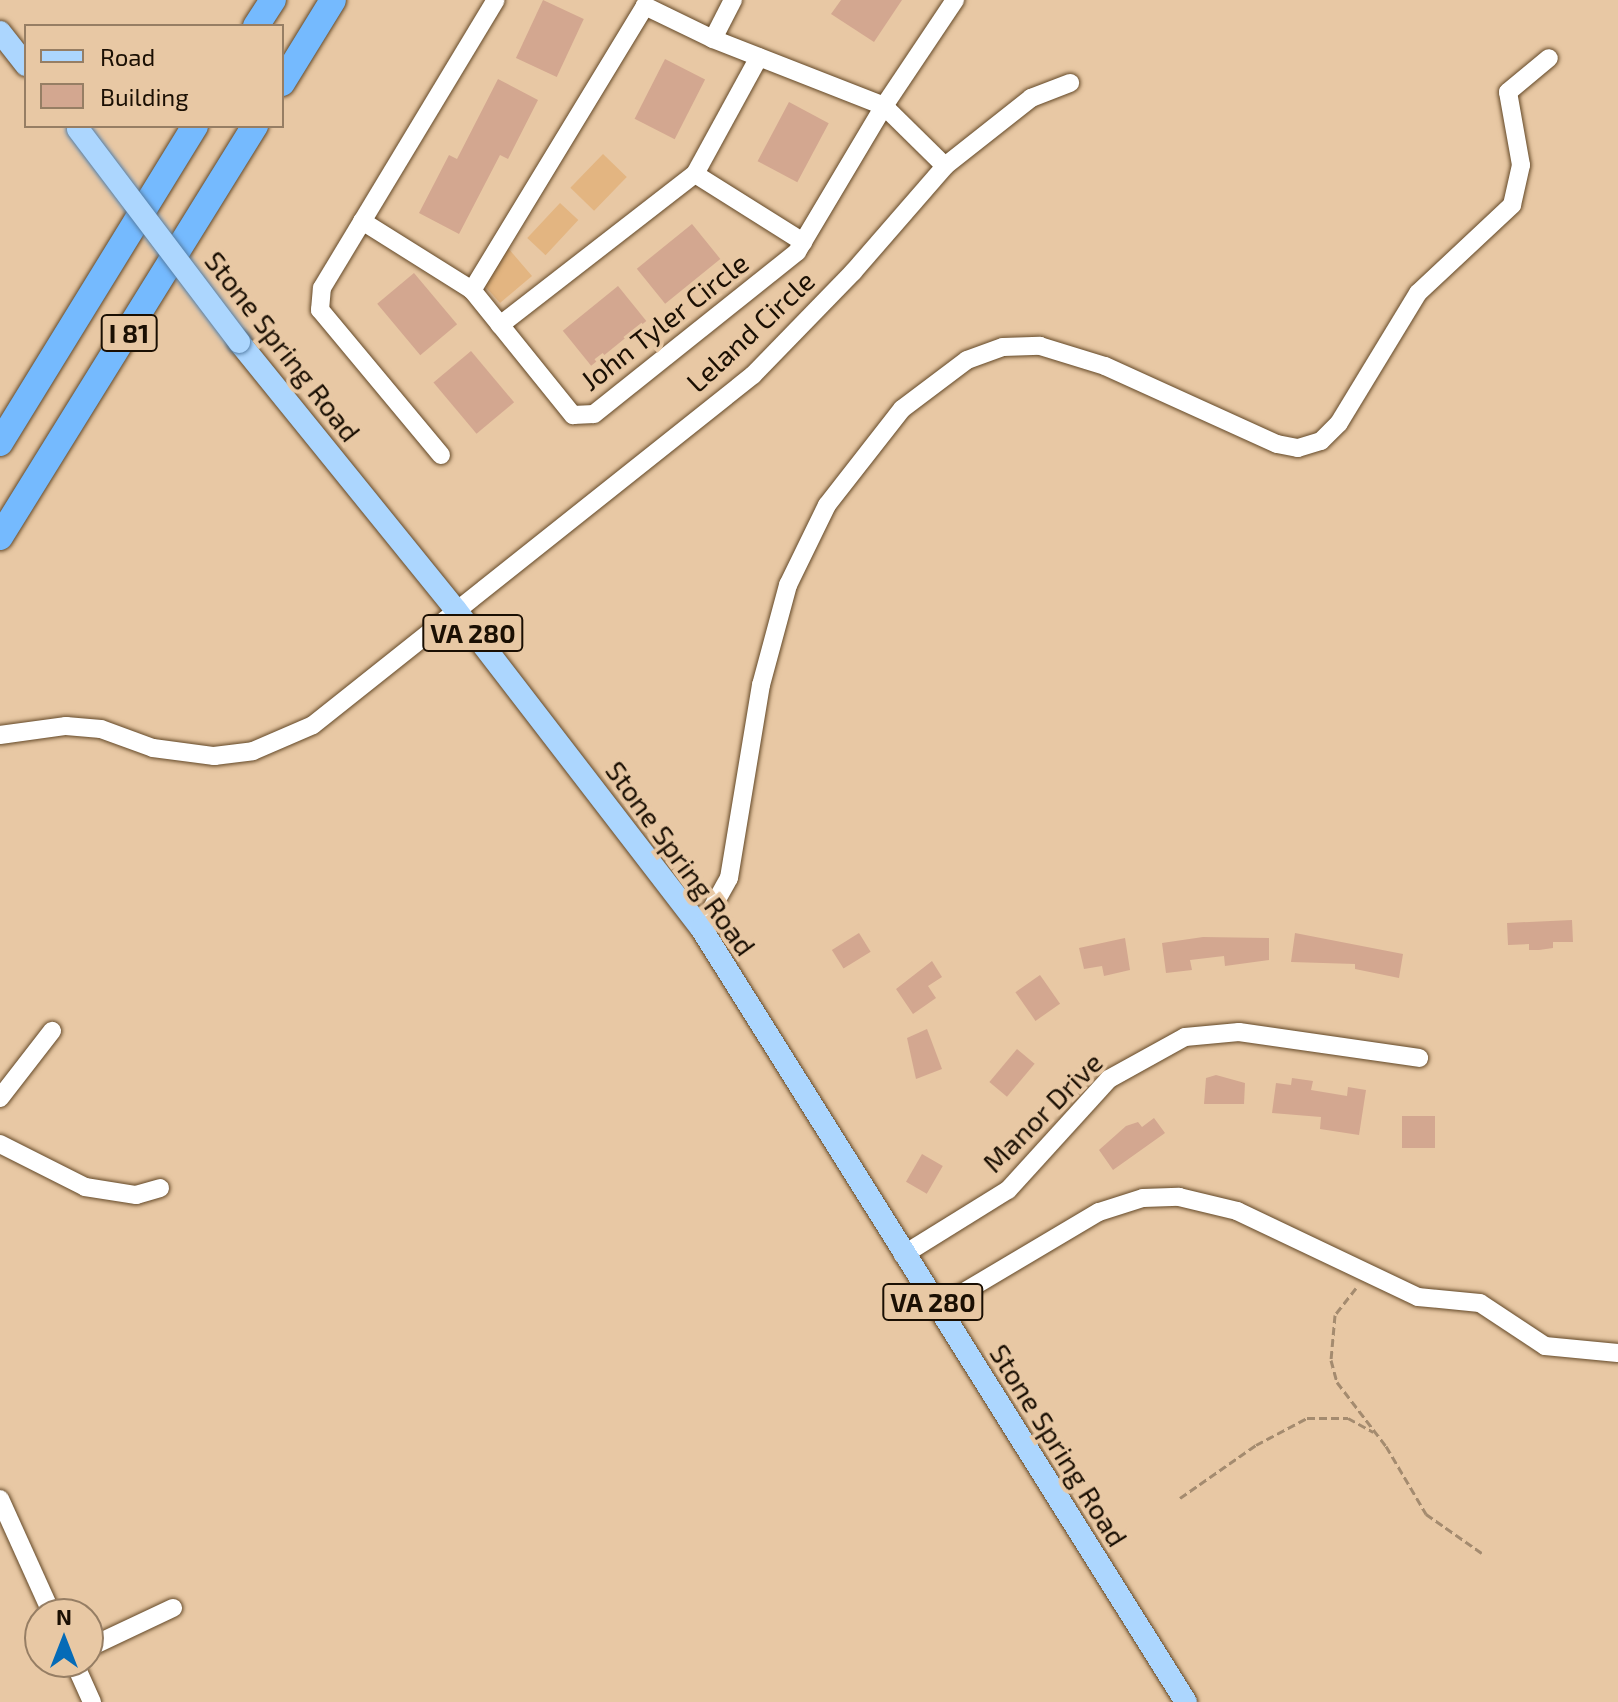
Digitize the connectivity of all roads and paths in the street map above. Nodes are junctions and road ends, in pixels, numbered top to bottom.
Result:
1 (273, 0) edge
2 (333, 0) edge
3 (496, 0) edge
4 (733, 0) edge
5 (955, 0) edge
6 (257, 24) edge
7 (0, 32) edge
8 (713, 39) junction
9 (759, 57) junction
10 (1549, 58) dead end
11 (24, 62) edge
12 (284, 80) edge
13 (1070, 83) dead end
14 (884, 106) junction
15 (76, 128) edge
16 (194, 128) edge
17 (254, 128) edge
18 (945, 166) junction
19 (695, 174) junction
20 (362, 221) junction
21 (803, 242) junction
22 (472, 290) junction
23 (500, 325) junction
24 (0, 443) edge
25 (441, 455) dead end
26 (0, 537) edge
27 (456, 610) junction
28 (0, 735) edge
29 (701, 928) junction
30 (52, 1031) dead end
31 (1419, 1058) dead end
32 (0, 1098) edge
33 (0, 1144) edge
34 (160, 1188) dead end
35 (903, 1255) junction
36 (1372, 1273) junction
37 (937, 1308) junction
38 (1618, 1353) edge
39 (1377, 1435) junction
40 (1180, 1498) dead end
41 (0, 1499) edge
42 (1482, 1553) dead end
43 (45, 1598) edge
44 (173, 1608) dead end
45 (104, 1640) edge
46 (81, 1678) edge
47 (92, 1702) edge
48 (1184, 1702) edge

1 - 6 highway
2 - 12 highway
3 - 20 street
4 - 8 street
5 - 14 street, John Tyler Circle
7 - 11 main road
8 - 9 street
8 - 22 street
9 - 14 street
9 - 19 street
10 - 29 street
13 - 18 street, Leland Circle
14 - 18 street
14 - 21 street, John Tyler Circle
15 - 27 main road, Stone Spring Road / VA 280, bridge
16 - 24 highway, I 81
17 - 26 highway, I 81
18 - 27 street, Leland Circle
19 - 21 street
19 - 23 street
20 - 22 street, John Tyler Circle
20 - 25 street
21 - 23 street, John Tyler Circle
22 - 23 street, John Tyler Circle
27 - 28 street, Leland Circle
27 - 29 main road, Stone Spring Road / VA 280
29 - 35 main road, Stone Spring Road / VA 280
30 - 32 street
31 - 35 street, Manor Drive
33 - 34 street
35 - 37 main road, Stone Spring Road / VA 280
36 - 37 street
36 - 38 street
36 - 39 path
37 - 48 main road, Stone Spring Road / VA 280
39 - 40 path
39 - 42 path
41 - 43 street
44 - 45 street
46 - 47 street

